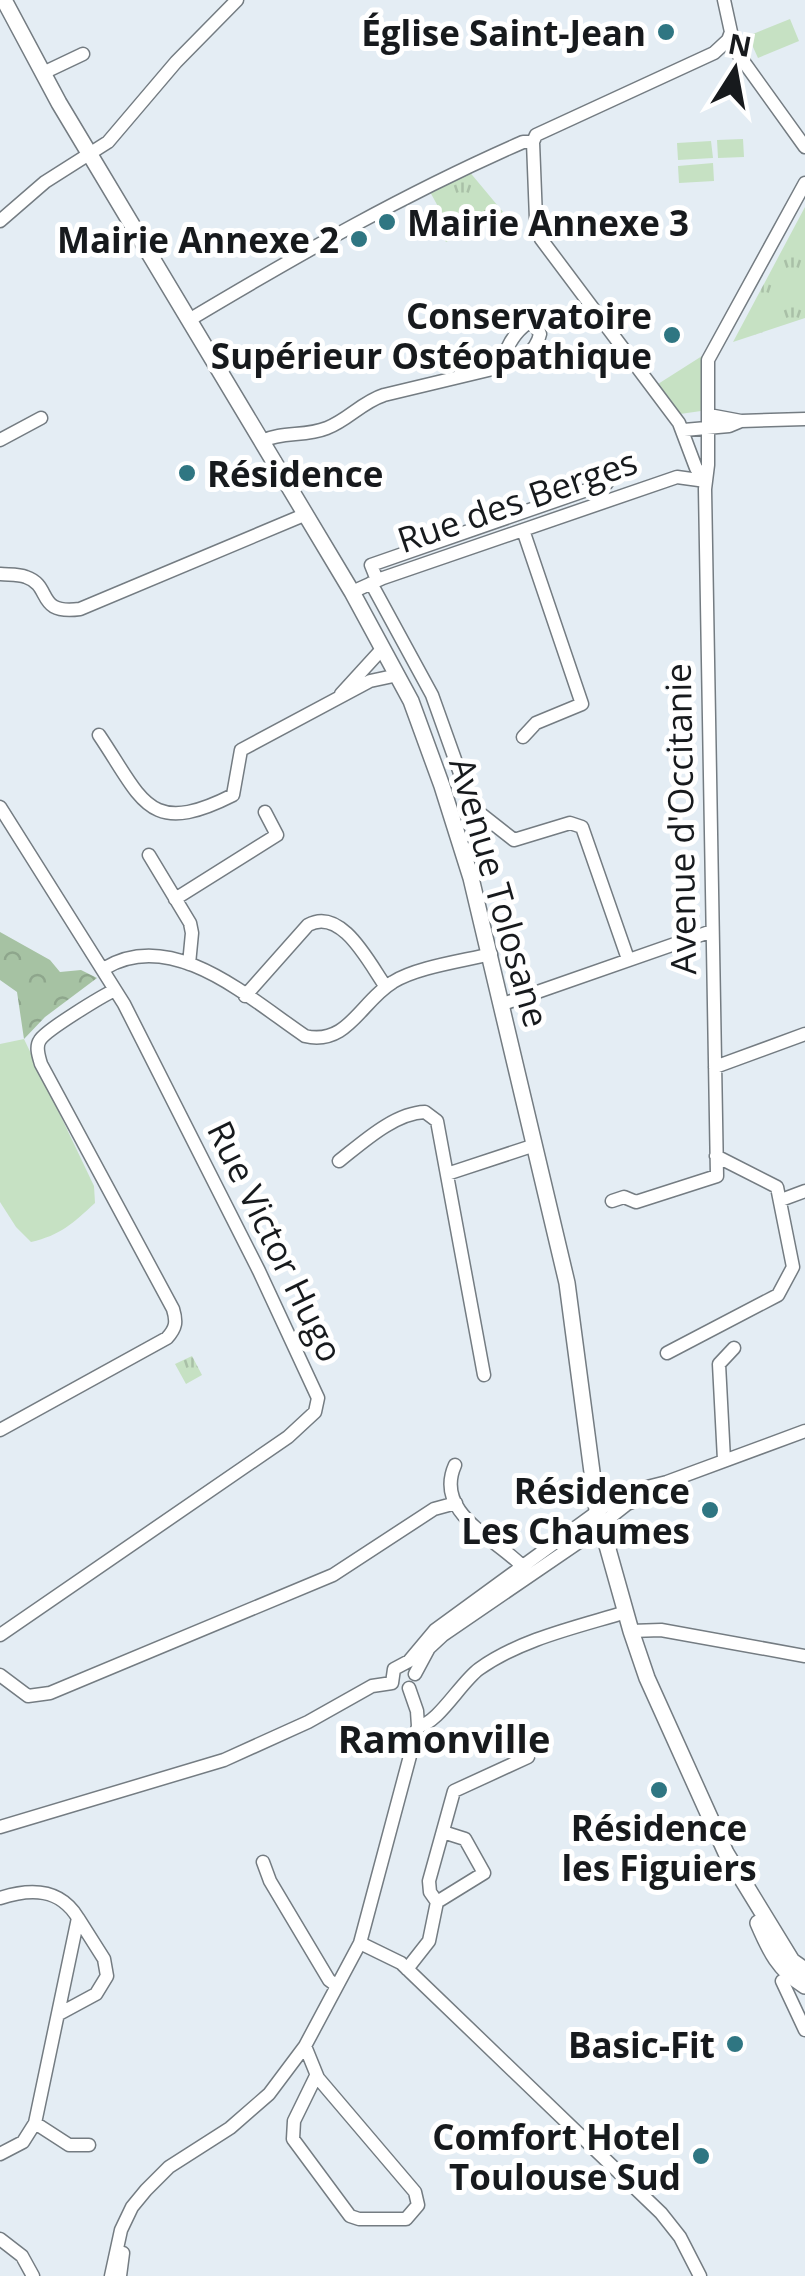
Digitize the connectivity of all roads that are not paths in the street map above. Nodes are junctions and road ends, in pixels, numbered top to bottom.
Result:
1 (4, 0) edge
2 (237, 0) edge
3 (724, 0) edge
4 (728, 40) junction
5 (83, 54) dead end
6 (42, 73) junction
7 (533, 142) junction
8 (805, 147) edge
9 (89, 154) junction
10 (805, 183) edge
11 (0, 220) edge
12 (189, 320) junction
13 (502, 367) dead end
14 (41, 418) dead end
15 (805, 418) edge
16 (709, 422) junction
17 (684, 430) junction
18 (0, 440) edge
19 (262, 440) junction
20 (688, 448) junction
21 (676, 477) junction
22 (706, 481) junction
23 (606, 483) dead end
24 (304, 515) junction
25 (522, 530) junction
26 (0, 574) edge
27 (374, 581) junction
28 (352, 592) junction
29 (382, 648) junction
30 (398, 675) junction
31 (333, 703) junction
32 (99, 735) dead end
33 (524, 737) dead end
34 (0, 807) edge
35 (266, 812) dead end
36 (149, 854) dead end
37 (175, 899) junction
38 (712, 931) junction
39 (491, 954) junction
40 (628, 959) junction
41 (190, 964) junction
42 (104, 968) junction
43 (386, 987) junction
44 (115, 990) junction
45 (245, 996) junction
46 (503, 1004) junction
47 (805, 1034) edge
48 (715, 1067) junction
49 (535, 1145) junction
50 (716, 1156) junction
51 (339, 1161) dead end
52 (447, 1174) junction
53 (805, 1191) edge
54 (782, 1200) junction
55 (612, 1201) dead end
56 (734, 1348) dead end
57 (667, 1353) dead end
58 (484, 1374) dead end
59 (0, 1430) edge
60 (805, 1431) edge
61 (724, 1460) junction
62 (454, 1465) dead end
63 (456, 1503) junction
64 (599, 1518) junction
65 (525, 1569) junction
66 (626, 1612) junction
67 (631, 1631) junction
68 (0, 1634) edge
69 (805, 1656) edge
70 (409, 1670) junction
71 (0, 1675) edge
72 (392, 1683) junction
73 (409, 1688) junction
74 (418, 1726) junction
75 (528, 1756) dead end
76 (0, 1826) edge
77 (443, 1832) junction
78 (262, 1862) dead end
79 (739, 1877) junction
80 (0, 1898) edge
81 (437, 1902) junction
82 (78, 1918) junction
83 (364, 1945) junction
84 (407, 1969) junction
85 (805, 1970) edge
86 (782, 1981) dead end
87 (339, 1983) junction
88 (805, 1986) edge
89 (59, 2014) junction
90 (805, 2030) edge
91 (306, 2046) junction
92 (316, 2076) junction
93 (35, 2124) junction
94 (89, 2145) dead end
95 (0, 2154) edge
96 (146, 2190) junction
97 (0, 2239) edge
98 (33, 2276) edge
99 (111, 2276) edge
100 (120, 2276) edge
101 (700, 2276) edge

1 - 6 main road, Avenue Tolosane
2 - 9 street
3 - 4 street
4 - 7 street
4 - 8 street
5 - 6 street
6 - 9 main road, Avenue Tolosane
7 - 12 street
7 - 17 street, Avenue d'Occitanie
9 - 11 street
9 - 12 main road, Avenue Tolosane
10 - 16 street, Avenue d'Occitanie
12 - 19 main road, Avenue Tolosane
13 - 19 street
14 - 18 street
15 - 16 street
16 - 17 street
16 - 22 street, Avenue d'Occitanie
17 - 20 street, Avenue d'Occitanie
19 - 24 main road, Avenue Tolosane
20 - 21 street
20 - 22 street, Avenue d'Occitanie
21 - 22 street
21 - 25 street, Rue des Berges
22 - 38 street, Avenue d'Occitanie
23 - 27 street, Rue des Berges
24 - 26 street
24 - 28 main road, Avenue Tolosane
25 - 27 street, Rue des Berges
25 - 33 street
27 - 28 street, Rue des Berges
27 - 40 street
28 - 29 main road, Avenue Tolosane
29 - 30 main road, Avenue Tolosane
29 - 31 street
30 - 31 street
30 - 39 main road, Avenue Tolosane
31 - 32 street
34 - 42 street, Rue Victor Hugo
35 - 37 street
36 - 37 street
37 - 41 street
38 - 40 street
38 - 48 street, Avenue d'Occitanie
39 - 43 street
39 - 46 main road, Avenue Tolosane
40 - 46 street
41 - 42 street
41 - 45 street
42 - 44 street, Rue Victor Hugo
43 - 45 street
43 - 45 street
44 - 59 street
44 - 68 street, Rue Victor Hugo
46 - 49 main road, Avenue Tolosane
47 - 48 street
48 - 50 street, Avenue d'Occitanie
49 - 52 street
49 - 64 main road, Avenue Tolosane
50 - 54 street
50 - 55 street
51 - 52 street
52 - 58 street
53 - 54 street
54 - 57 street
56 - 61 street
60 - 61 street
61 - 64 street
62 - 63 street
63 - 65 street
63 - 71 street
64 - 65 street
64 - 66 main road, Avenue Tolosane
65 - 70 street
66 - 67 main road, Avenue Tolosane
66 - 74 street
67 - 69 street
67 - 79 main road, Avenue Tolosane
70 - 72 street
70 - 73 street
72 - 73 street
72 - 76 street
73 - 74 street
74 - 83 street
75 - 77 street
77 - 81 street
77 - 81 street
78 - 87 street
79 - 85 main road, Avenue Tolosane
79 - 88 main road, Avenue Tolosane
80 - 82 street
81 - 84 street
82 - 89 street
82 - 89 street
83 - 84 street
83 - 87 street
84 - 101 street
86 - 90 street
87 - 91 street
89 - 93 street
91 - 92 street
91 - 96 street
92 - 92 street
93 - 94 street
93 - 95 street
96 - 99 street
96 - 100 street
97 - 98 street

